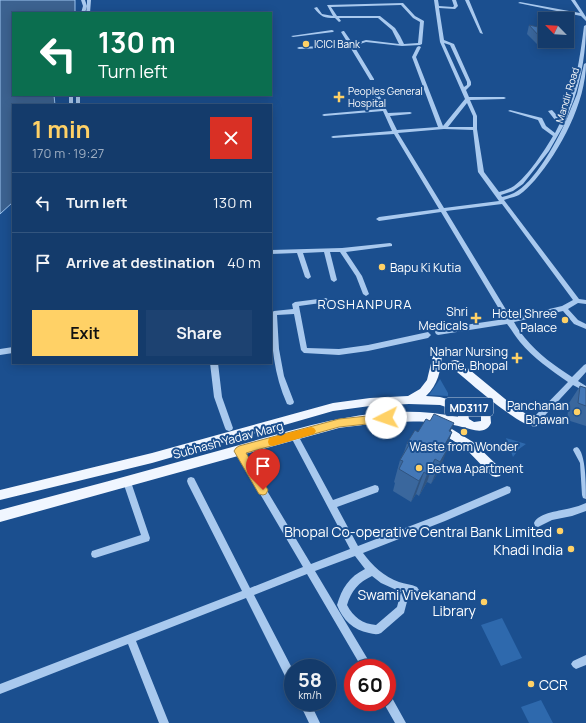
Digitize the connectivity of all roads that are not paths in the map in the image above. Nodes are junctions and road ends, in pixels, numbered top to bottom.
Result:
1 (83, 0) edge
2 (88, 0) edge
3 (436, 0) edge
4 (454, 0) edge
5 (467, 0) edge
6 (573, 0) edge
7 (576, 0) edge
8 (520, 3) dead end
9 (330, 8) junction
10 (438, 8) junction
11 (83, 12) edge
12 (88, 12) edge
13 (585, 17) edge
14 (338, 20) junction
15 (586, 26) edge
16 (332, 31) dead end
17 (343, 32) dead end
18 (482, 33) dead end
19 (293, 36) dead end
20 (331, 39) dead end
21 (442, 41) junction
22 (402, 45) junction
23 (334, 46) junction
24 (351, 46) junction
25 (419, 47) dead end
26 (299, 48) dead end
27 (586, 64) edge
28 (372, 79) dead end
29 (374, 89) dead end
30 (464, 90) junction
31 (504, 98) dead end
32 (467, 99) junction
33 (510, 111) dead end
34 (550, 111) dead end
35 (385, 112) junction
36 (410, 113) dead end
37 (324, 115) dead end
38 (563, 123) junction
39 (442, 128) junction
40 (475, 129) junction
41 (395, 132) junction
42 (556, 136) junction
43 (333, 138) dead end
44 (497, 194) junction
45 (501, 201) junction
46 (441, 210) junction
47 (379, 219) dead end
48 (390, 245) dead end
49 (327, 250) junction
50 (342, 250) junction
51 (299, 251) junction
52 (272, 252) edge
53 (308, 277) dead end
54 (334, 280) dead end
55 (366, 294) dead end
56 (326, 300) dead end
57 (577, 302) junction
58 (586, 302) edge
59 (564, 308) junction
60 (296, 311) junction
61 (509, 321) junction
62 (586, 327) edge
63 (438, 332) dead end
64 (428, 335) dead end
65 (12, 350) edge
66 (0, 352) edge
67 (437, 354) dead end
68 (216, 364) edge
69 (455, 364) dead end
70 (586, 367) edge
71 (573, 382) junction
72 (586, 389) edge
73 (409, 400) junction
74 (290, 402) dead end
75 (465, 409) junction
76 (412, 417) junction
77 (466, 423) junction
78 (533, 423) joint
79 (229, 428) dead end
80 (297, 441) dead end
81 (577, 450) dead end
82 (239, 451) junction
83 (496, 472) dead end
84 (191, 481) dead end
85 (127, 482) junction
86 (375, 489) dead end
87 (507, 490) dead end
88 (0, 495) edge
89 (586, 495) edge
90 (331, 505) junction
91 (586, 507) edge
92 (0, 516) edge
93 (538, 523) dead end
94 (356, 551) junction
95 (96, 554) dead end
96 (309, 570) junction
97 (372, 570) junction
98 (249, 594) junction
99 (130, 638) junction
100 (363, 659) edge
101 (586, 660) edge
102 (284, 662) edge
103 (576, 664) dead end
104 (0, 689) edge
105 (309, 711) edge
106 (394, 711) edge
107 (164, 723) edge
108 (315, 723) edge
109 (401, 723) edge

1 - 11 street
2 - 12 street
3 - 10 street
4 - 10 street
5 - 18 street
6 - 13 street
7 - 13 street
8 - 13 street
9 - 14 street
9 - 14 street
9 - 22 street
10 - 21 street
14 - 22 street
15 - 38 street, Mandir Road
16 - 19 street
17 - 24 street
20 - 23 street
21 - 30 street
21 - 30 street
22 - 24 street
23 - 24 street
23 - 26 street
24 - 28 street
25 - 39 street
27 - 45 street, Mandir Road
29 - 35 street
30 - 32 street
31 - 32 street
32 - 39 street
32 - 40 street
33 - 42 street
34 - 38 street
35 - 36 street
35 - 37 street
35 - 41 street
38 - 42 street, Mandir Road
39 - 40 street
39 - 41 street
40 - 44 street
41 - 43 street
41 - 46 street
42 - 44 street, Mandir Road
44 - 45 street
45 - 46 street, Mandir Road
45 - 57 street
46 - 47 street, Mandir Road
46 - 61 street
48 - 50 street
49 - 50 street
49 - 51 street
49 - 54 street
50 - 55 street
51 - 52 street
51 - 53 street
56 - 60 street
57 - 58 street
57 - 59 street
59 - 61 street
59 - 62 street
60 - 64 street
60 - 74 street
61 - 63 street
61 - 71 street
65 - 66 street
67 - 73 main road
68 - 79 street
69 - 78 main road
70 - 71 street
71 - 72 street
71 - 78 street
73 - 75 main road, Subhash Yadav Marg / MD3117
73 - 88 main road, Subhash Yadav Marg / MD3117
75 - 77 main road, MD3117
75 - 77 main road, MD3117
76 - 77 main road, Subhash Yadav Marg / MD3117
76 - 82 main road, Subhash Yadav Marg / MD3117
76 - 83 main road
80 - 90 street
81 - 89 street
82 - 85 main road, Subhash Yadav Marg / MD3117
82 - 96 street
84 - 98 street
85 - 92 main road, Subhash Yadav Marg / MD3117
85 - 95 street
86 - 90 street
87 - 94 street
90 - 94 street
91 - 93 street
94 - 96 street
94 - 97 street
96 - 98 street
96 - 100 street
97 - 97 street
98 - 99 street
98 - 102 street
99 - 104 street
99 - 107 street
101 - 103 street
105 - 108 street
106 - 109 street

